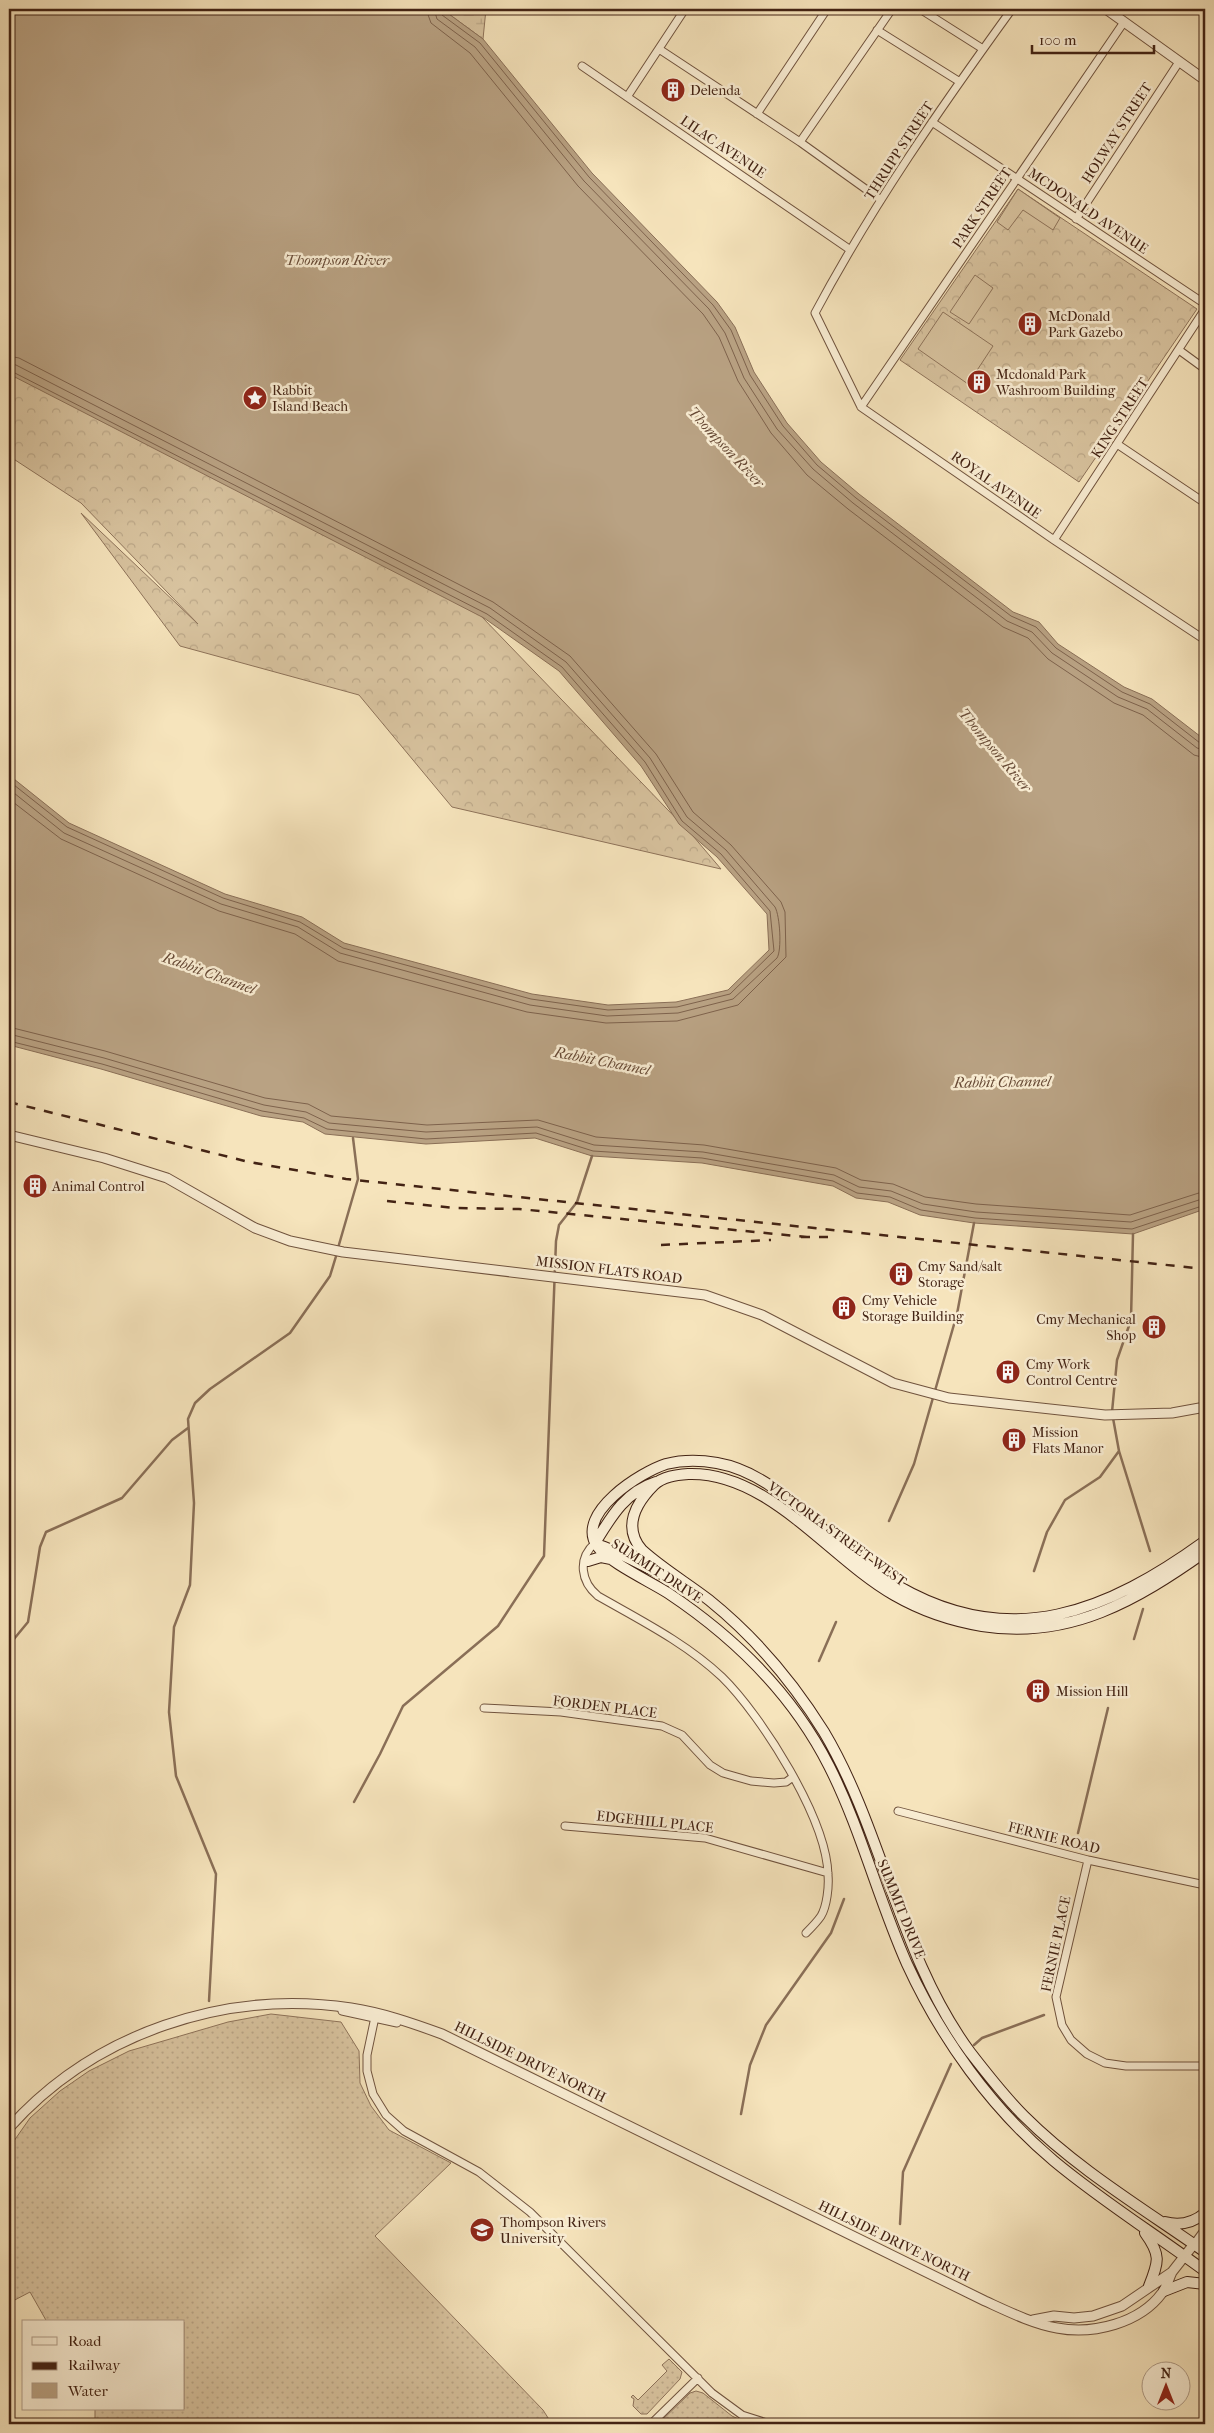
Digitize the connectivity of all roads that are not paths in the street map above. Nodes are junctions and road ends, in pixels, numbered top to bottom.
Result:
1 (685, 9) edge
2 (827, 9) edge
3 (892, 9) edge
4 (920, 9) edge
5 (1012, 9) edge
6 (1106, 9) edge
7 (1124, 22) junction
8 (877, 30) junction
9 (659, 48) junction
10 (983, 49) junction
11 (1179, 62) junction
12 (582, 66) dead end
13 (1205, 80) edge
14 (960, 82) junction
15 (627, 97) junction
16 (757, 114) junction
17 (932, 122) junction
18 (800, 142) junction
19 (1018, 178) junction
20 (881, 200) junction
21 (1076, 219) junction
22 (849, 249) junction
23 (1205, 304) edge
24 (1205, 309) edge
25 (815, 313) joint
26 (1179, 350) junction
27 (1205, 368) edge
28 (861, 407) junction
29 (1117, 444) junction
30 (1205, 503) edge
31 (1054, 540) junction
32 (1205, 640) edge
33 (9, 1135) edge
34 (1205, 1408) edge
35 (658, 1481) junction
36 (1205, 1541) edge
37 (595, 1544) junction
38 (1205, 1552) edge
39 (614, 1560) junction
40 (588, 1561) junction
41 (583, 1571) junction
42 (684, 1583) junction
43 (484, 1708) dead end
44 (793, 1777) junction
45 (898, 1811) dead end
46 (565, 1826) dead end
47 (1088, 1860) junction
48 (828, 1873) junction
49 (1205, 1885) edge
50 (806, 1933) dead end
51 (325, 2005) junction
52 (375, 2018) junction
53 (419, 2026) junction
54 (1205, 2066) edge
55 (9, 2128) edge
56 (1205, 2213) edge
57 (1160, 2221) junction
58 (1140, 2226) junction
59 (1205, 2228) edge
60 (1194, 2244) junction
61 (1205, 2252) edge
62 (1185, 2256) junction
63 (1205, 2271) edge
64 (1172, 2272) junction
65 (1205, 2284) edge
66 (1149, 2286) junction
67 (1164, 2291) junction
68 (1033, 2320) junction
69 (698, 2378) junction
70 (651, 2424) edge
71 (770, 2424) edge

1 - 9 street
2 - 16 street
3 - 8 street
4 - 10 street
5 - 10 street, THRUPP STREET
6 - 7 street
7 - 11 street
7 - 19 street, PARK STREET
8 - 14 street
8 - 18 street
9 - 15 street
9 - 16 street
10 - 14 street, THRUPP STREET
11 - 13 street
11 - 21 street, HOLWAY STREET
12 - 15 street, LILAC AVENUE
14 - 17 street, THRUPP STREET
15 - 22 street, LILAC AVENUE
16 - 18 street
17 - 19 street, MCDONALD AVENUE
17 - 20 street, THRUPP STREET
18 - 20 street
19 - 21 street, MCDONALD AVENUE
19 - 28 street, PARK STREET
20 - 22 street, THRUPP STREET
21 - 23 street, MCDONALD AVENUE
22 - 25 street, THRUPP STREET
24 - 26 street, KING STREET
25 - 28 street, ROYAL AVENUE
26 - 27 street
26 - 29 street, KING STREET
28 - 31 street, ROYAL AVENUE
29 - 30 street
29 - 31 street, KING STREET
31 - 32 street, ROYAL AVENUE
33 - 34 street, MISSION FLATS ROAD
35 - 37 main road, VICTORIA STREET WEST
35 - 38 main road, VICTORIA STREET WEST
35 - 42 main road
36 - 37 main road, VICTORIA STREET WEST
37 - 39 main road, SUMMIT DRIVE
37 - 40 street
37 - 41 street
37 - 42 main road
39 - 40 main road
39 - 58 main road, SUMMIT DRIVE
40 - 41 street
41 - 44 street
42 - 57 main road, SUMMIT DRIVE
43 - 44 street, FORDEN PLACE
44 - 48 street
45 - 47 street, FERNIE ROAD
46 - 48 street, EDGEHILL PLACE
47 - 49 street, FERNIE ROAD
47 - 54 street, FERNIE PLACE
48 - 50 street
51 - 52 street
51 - 53 street, HILLSIDE DRIVE NORTH
51 - 55 street, HILLSIDE DRIVE NORTH
52 - 53 street
52 - 69 street
53 - 68 street, HILLSIDE DRIVE NORTH
56 - 57 main road
57 - 60 main road, SUMMIT DRIVE
58 - 62 main road, SUMMIT DRIVE
58 - 66 main road
59 - 60 street
60 - 61 main road, SUMMIT DRIVE
60 - 62 street, HILLSIDE DRIVE NORTH
62 - 63 main road, SUMMIT DRIVE
62 - 64 street, HILLSIDE DRIVE NORTH
64 - 66 street, HILLSIDE DRIVE NORTH
64 - 67 street, HILLSIDE DRIVE NORTH
65 - 67 main road
66 - 68 street, HILLSIDE DRIVE NORTH
67 - 68 street, HILLSIDE DRIVE NORTH
69 - 70 street
69 - 71 street

